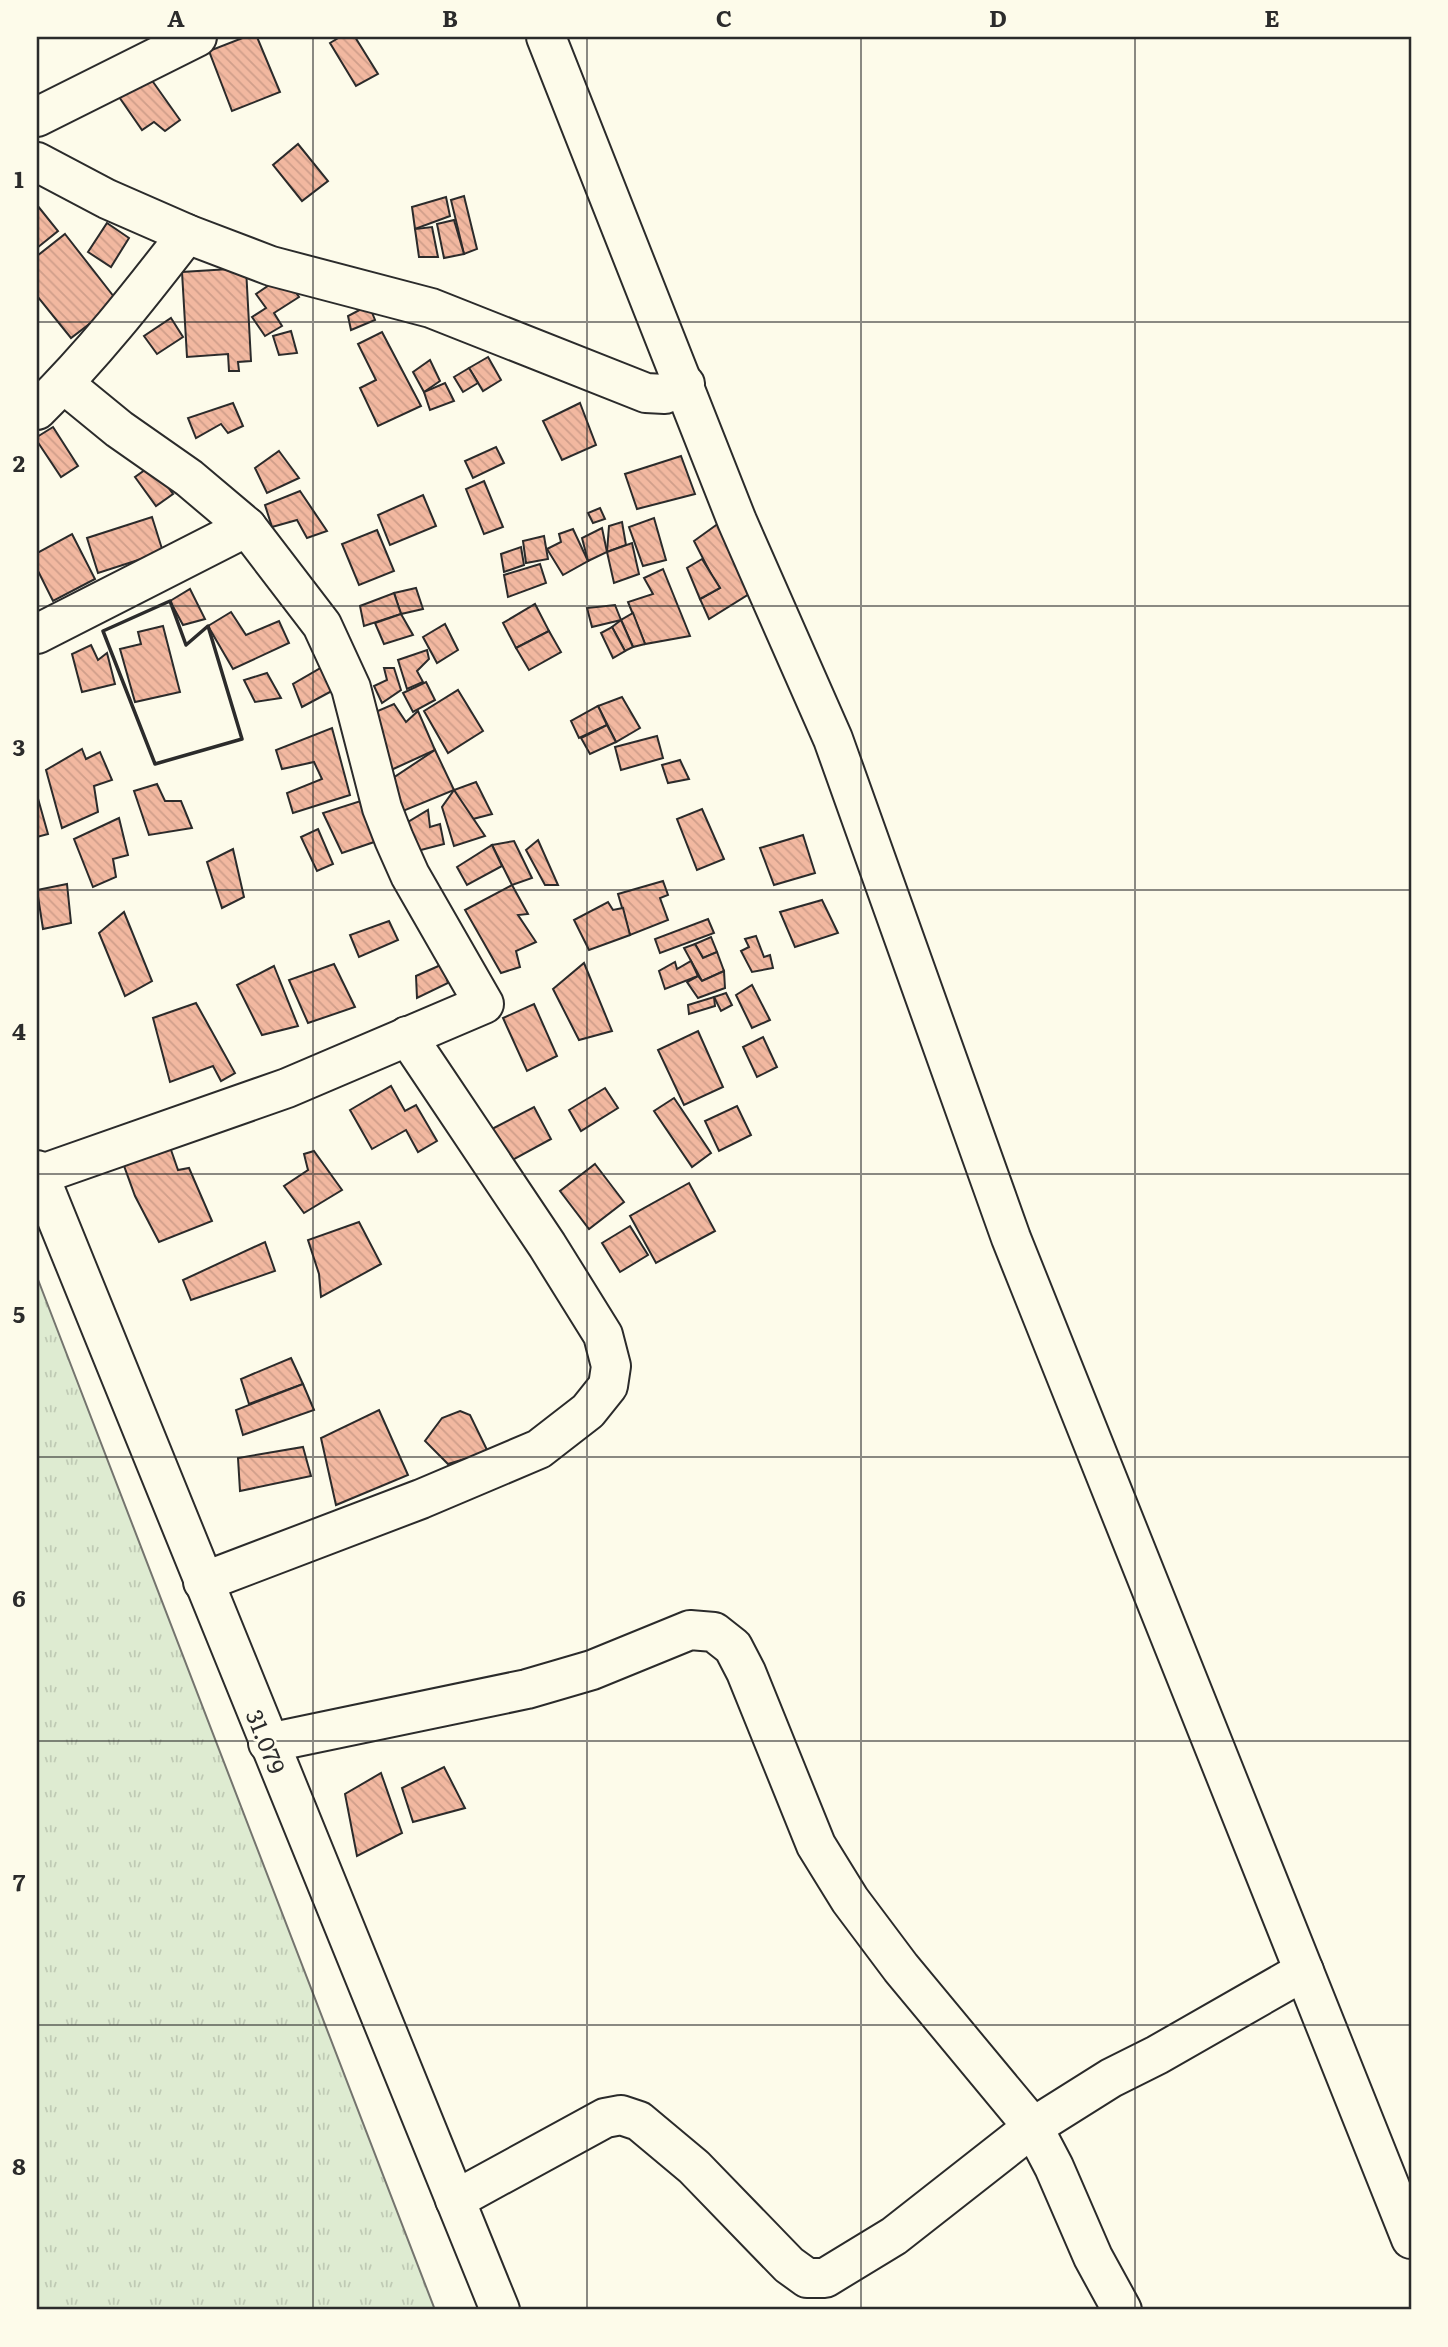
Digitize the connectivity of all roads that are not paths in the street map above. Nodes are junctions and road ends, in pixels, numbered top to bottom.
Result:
1 (197, 37) edge
2 (546, 37) edge
3 (37, 117) edge
4 (37, 162) edge
5 (187, 234) junction
6 (64, 384) junction
7 (685, 384) junction
8 (37, 410) edge
9 (247, 527) junction
10 (37, 634) edge
11 (407, 1035) junction
12 (38, 1173) edge
13 (203, 1582) junction
14 (268, 1742) junction
15 (1304, 1971) junction
16 (1033, 2127) junction
17 (454, 2200) junction
18 (1411, 2239) edge
19 (500, 2310) edge
20 (1122, 2310) edge

1 - 3 street
2 - 7 street
4 - 5 street
5 - 6 street
5 - 7 street
6 - 8 street
6 - 9 street
7 - 15 street
9 - 10 street
9 - 11 street
11 - 12 street
11 - 13 street
12 - 13 street, 31.079
13 - 14 street, 31.079
14 - 16 street
14 - 17 street, 31.079
15 - 16 street
15 - 18 street
16 - 17 street
16 - 20 street
17 - 19 street, 31.079

